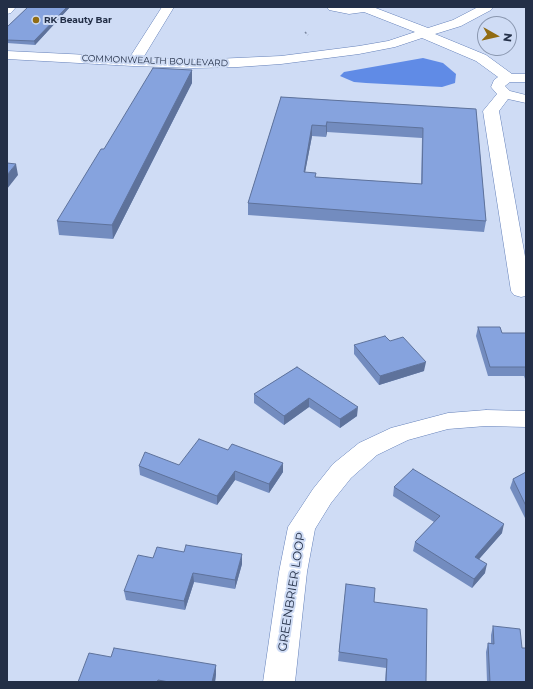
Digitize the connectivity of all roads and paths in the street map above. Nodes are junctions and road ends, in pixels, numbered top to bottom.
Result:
1 (10, 7) edge
2 (168, 7) edge
3 (333, 7) edge
4 (487, 7) edge
5 (363, 8) edge
6 (7, 10) edge
7 (305, 32) dead end
8 (424, 34) junction
9 (308, 35) dead end
10 (7, 55) edge
11 (133, 62) junction
12 (526, 78) edge
13 (507, 86) junction
14 (526, 99) edge
15 (521, 291) dead end
16 (526, 419) edge
17 (279, 682) edge

1 - 6 street
2 - 11 street
3 - 5 street
4 - 8 street, COMMONWEALTH BOULEVARD
5 - 8 street
7 - 9 path
8 - 11 street, COMMONWEALTH BOULEVARD
8 - 13 street
10 - 11 street, COMMONWEALTH BOULEVARD
12 - 13 street
13 - 14 street
13 - 15 street
16 - 17 street, GREENBRIER LOOP

